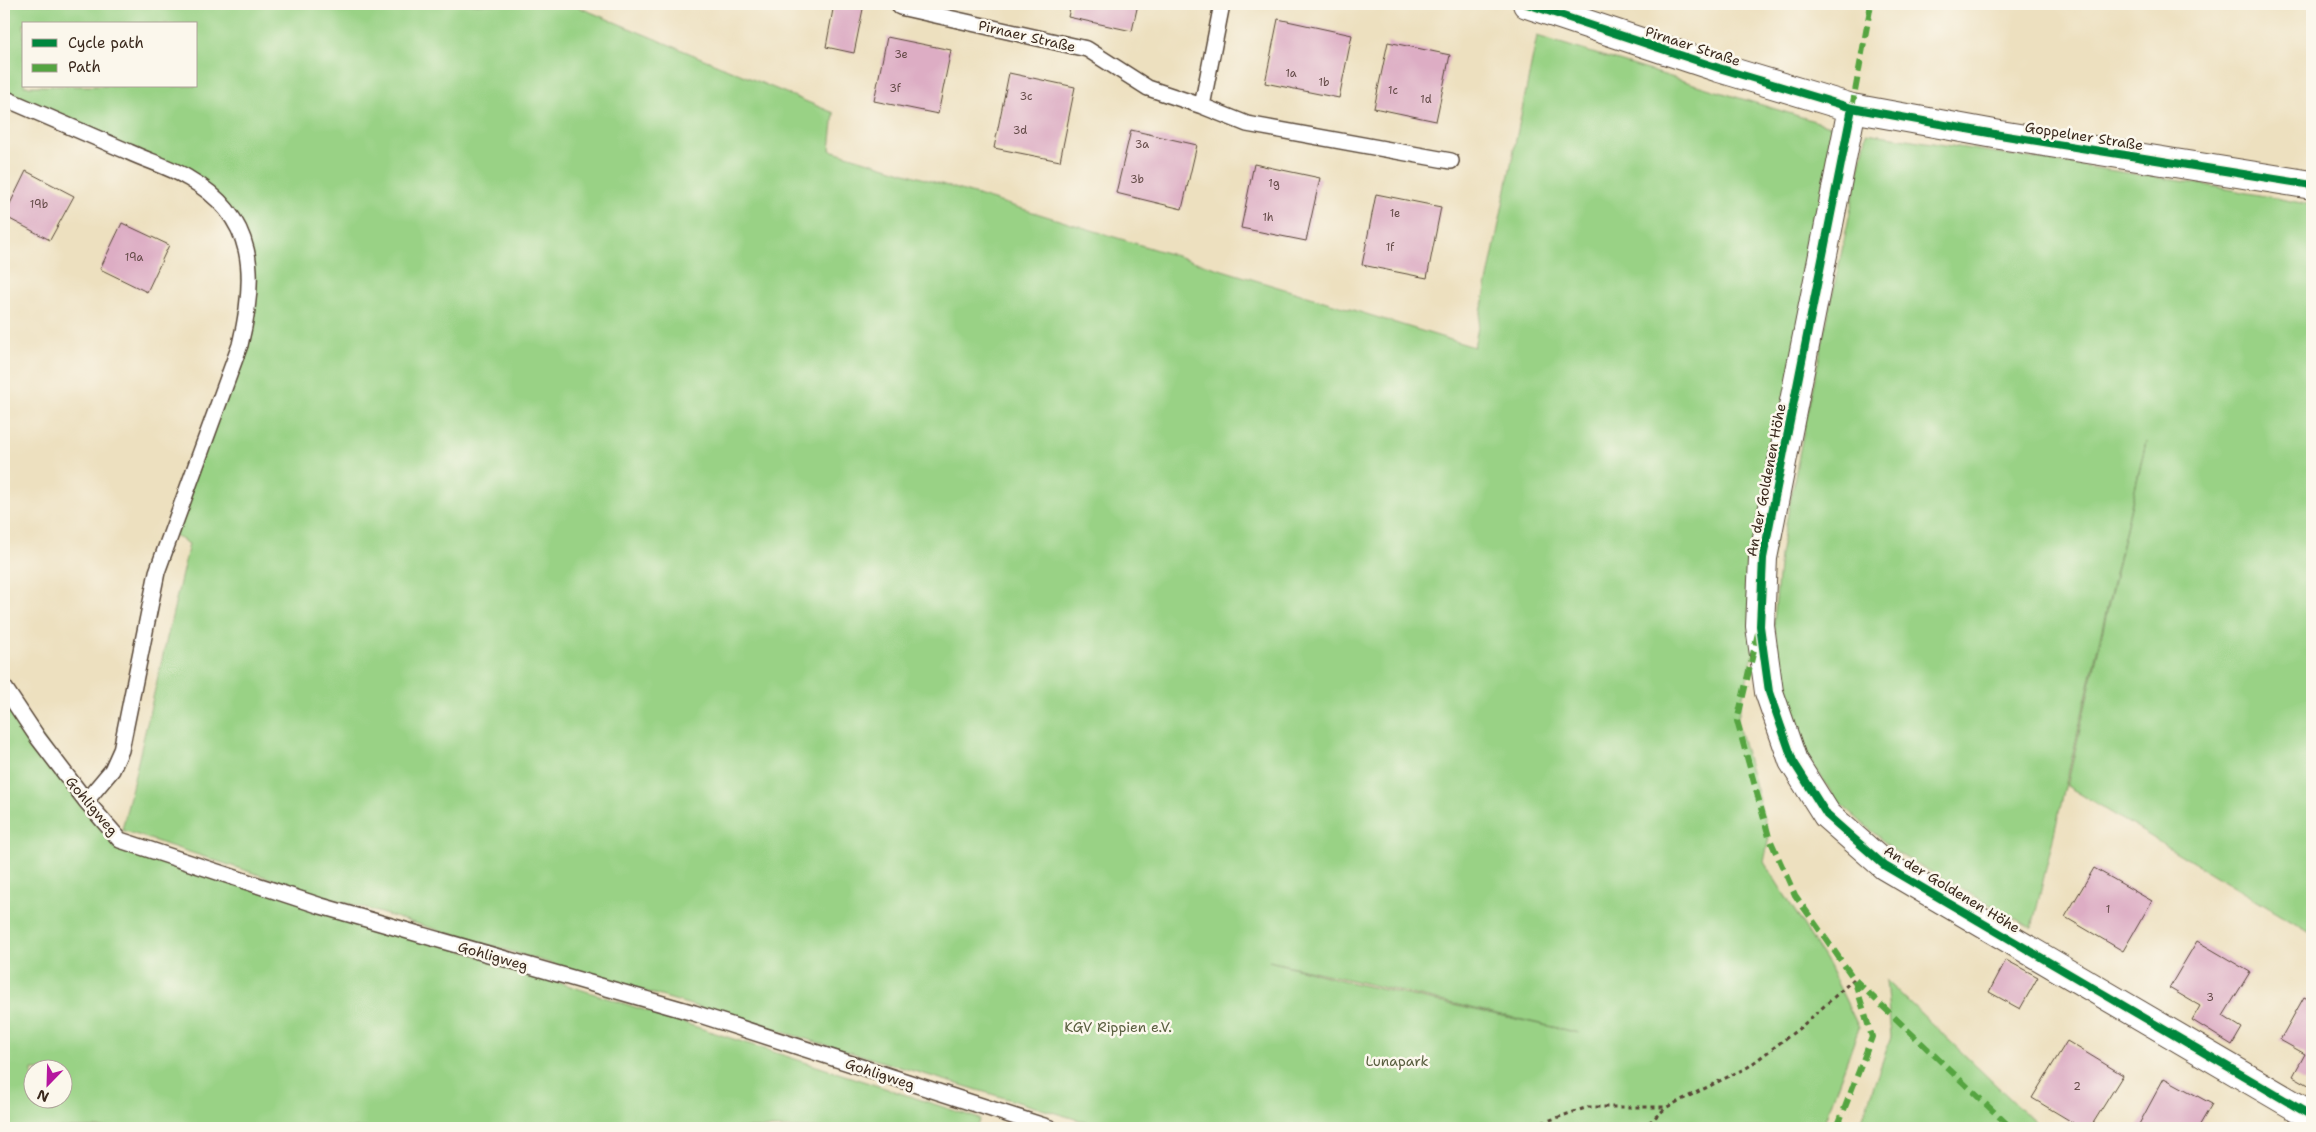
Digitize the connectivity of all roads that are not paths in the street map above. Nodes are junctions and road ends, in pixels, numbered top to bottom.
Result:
1 (1222, 4) edge
2 (1528, 4) edge
3 (900, 6) dead end
4 (4, 98) edge
5 (1202, 106) junction
6 (1852, 108) junction
7 (1451, 161) dead end
8 (2312, 185) edge
9 (4, 687) edge
10 (86, 801) junction
11 (2312, 1116) edge
12 (1050, 1128) edge

1 - 5 lane
2 - 6 street, Pirnaer Straße
3 - 5 lane, Pirnaer Straße
4 - 10 lane
5 - 7 lane, Pirnaer Straße
6 - 8 street, Goppelner Straße
6 - 11 street, An der Goldenen Höhe
9 - 10 lane, Gohligweg
10 - 12 lane, Gohligweg

